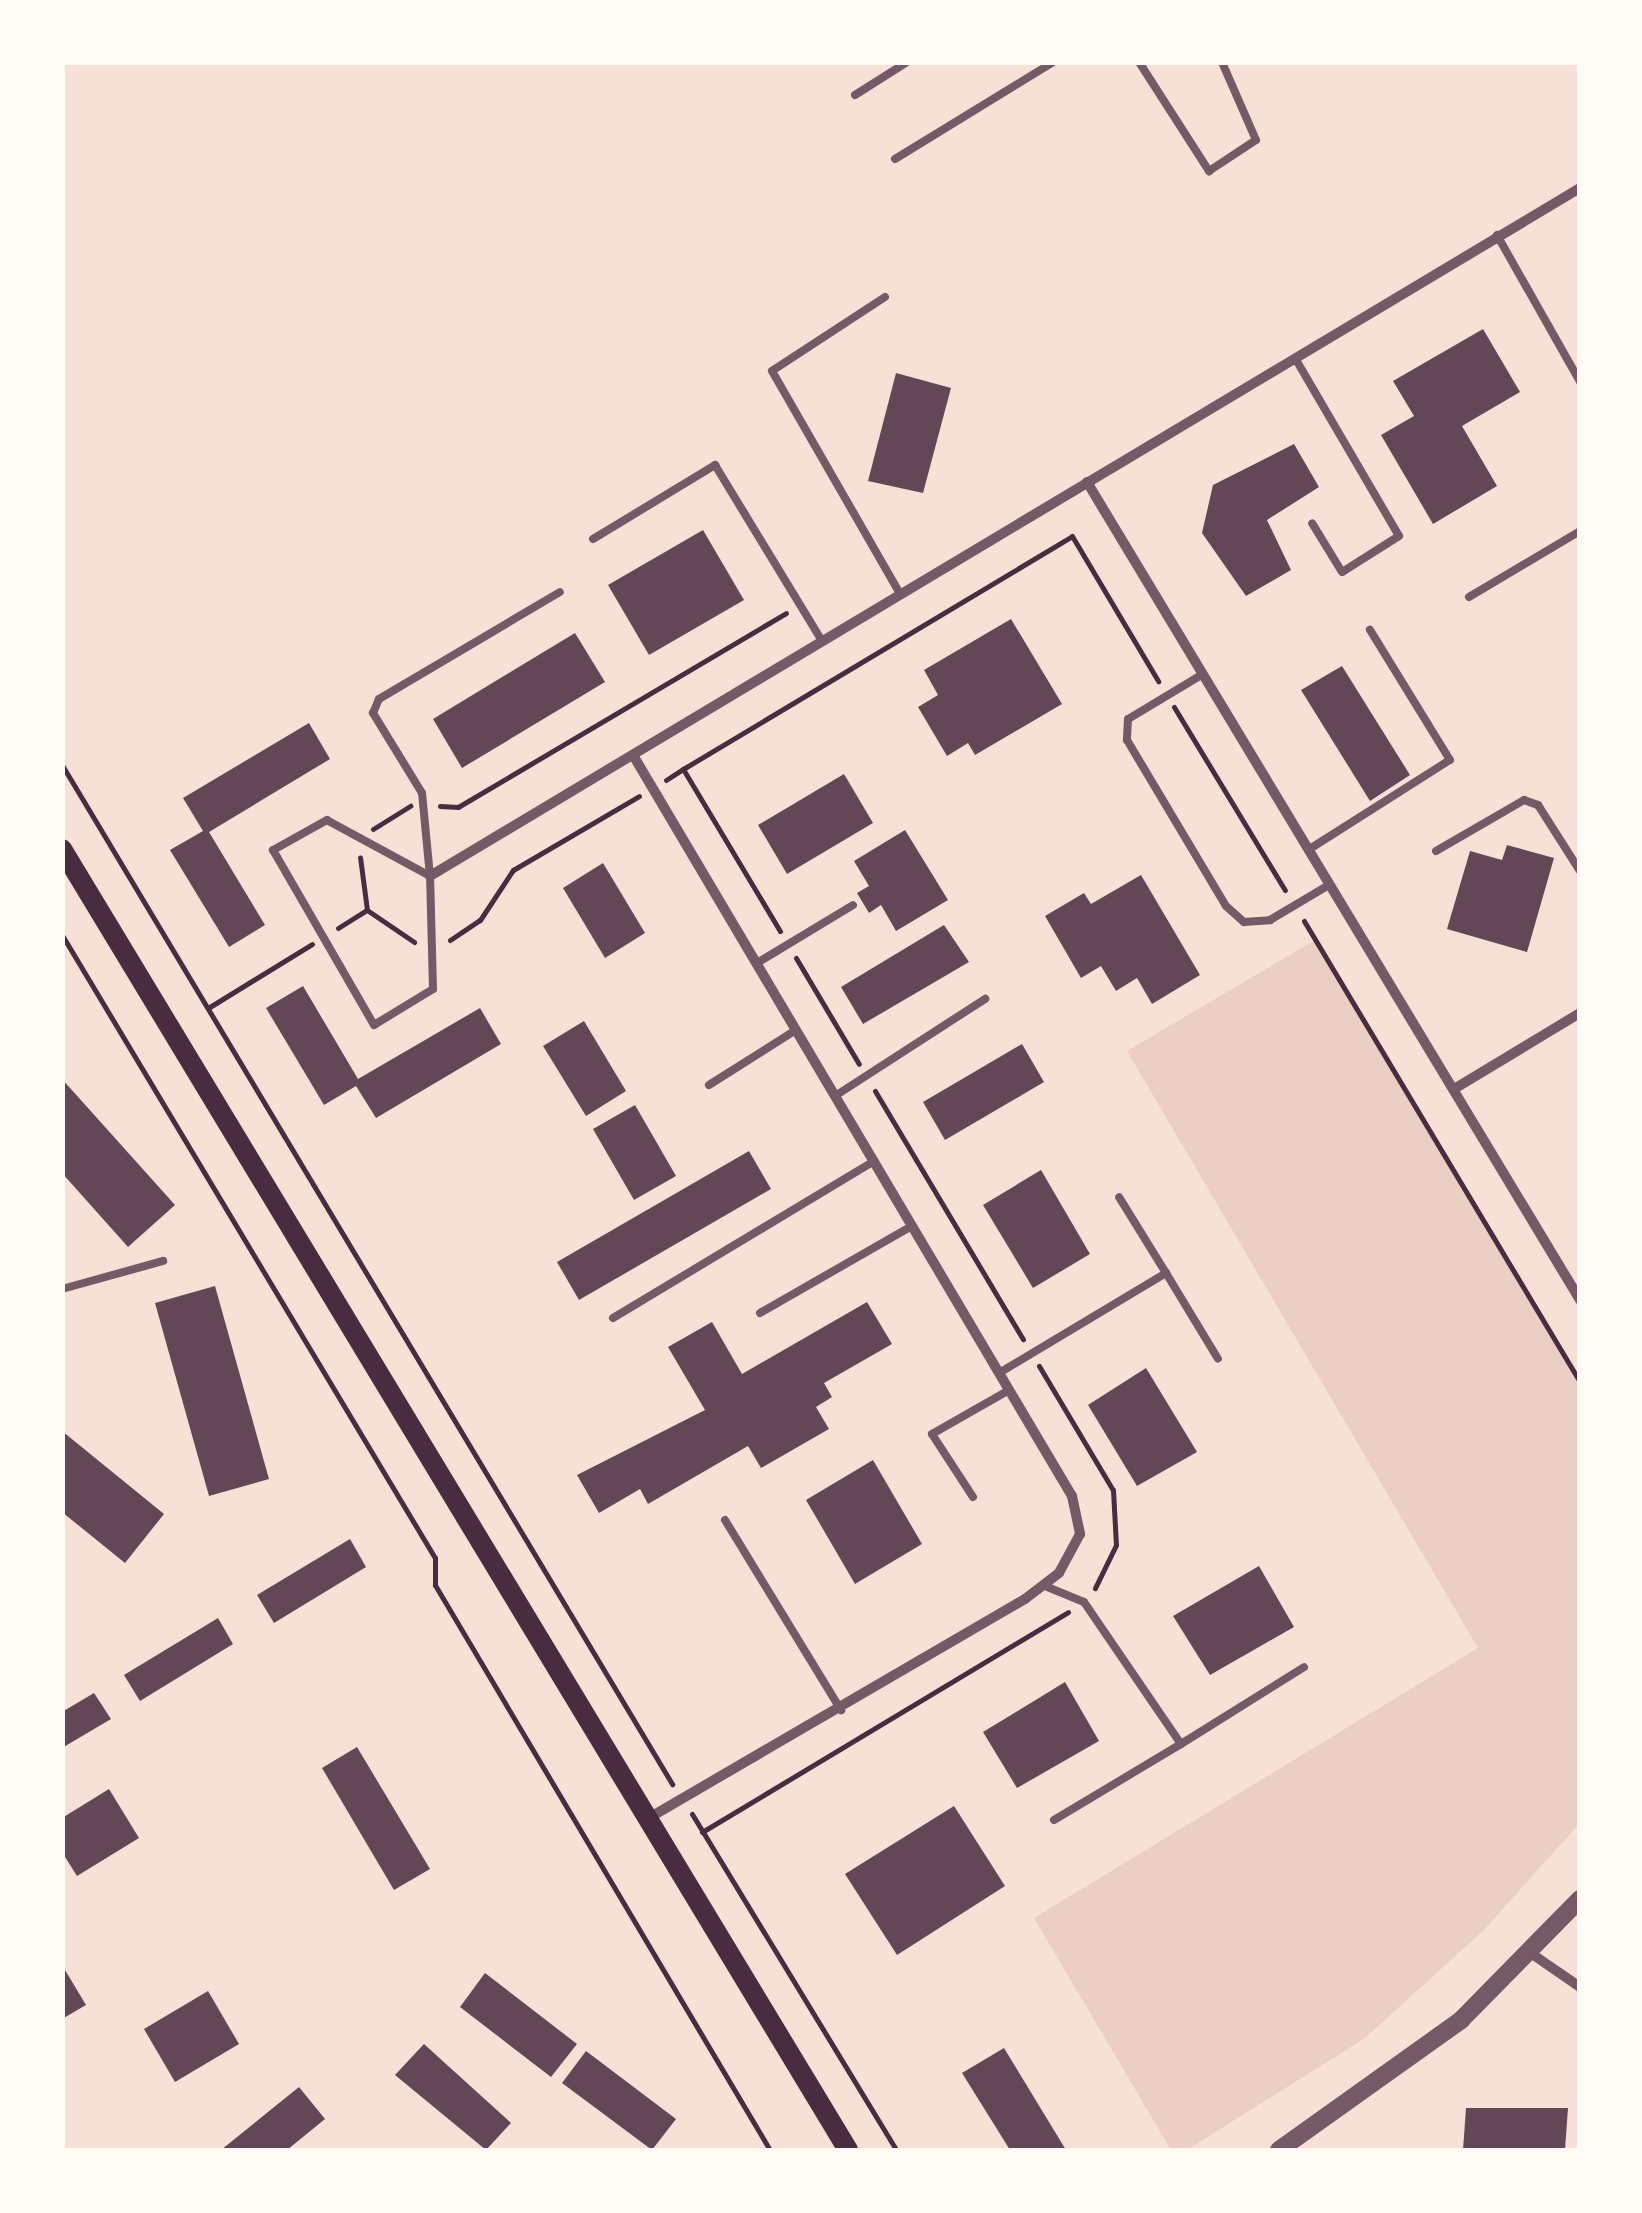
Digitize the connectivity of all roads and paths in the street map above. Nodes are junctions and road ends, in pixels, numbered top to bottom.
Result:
1 (908, 62) edge
2 (1053, 62) edge
3 (1139, 62) edge
4 (1222, 62) edge
5 (855, 96) dead end
6 (895, 159) dead end
7 (1580, 188) edge
8 (1497, 235) junction
9 (885, 297) dead end
10 (1296, 358) junction
11 (1580, 382) edge
12 (1087, 482) junction
13 (1312, 523) dead end
14 (1580, 530) edge
15 (593, 539) dead end
16 (560, 592) dead end
17 (902, 594) junction
18 (1469, 597) dead end
19 (791, 610) dead end
20 (1370, 630) dead end
21 (822, 641) junction
22 (1203, 674) junction
23 (634, 755) junction
24 (62, 766) edge
25 (653, 788) junction
26 (423, 804) junction
27 (366, 841) junction
28 (62, 848) edge
29 (1308, 850) junction
30 (1436, 851) dead end
31 (1580, 871) edge
32 (430, 876) junction
33 (1329, 885) junction
34 (853, 905) dead end
35 (367, 910) junction
36 (62, 935) edge
37 (323, 937) junction
38 (431, 943) junction
39 (788, 945) junction
40 (757, 963) junction
41 (985, 999) dead end
42 (208, 1008) junction
43 (1580, 1014) edge
44 (796, 1030) junction
45 (866, 1076) junction
46 (709, 1085) dead end
47 (1454, 1089) junction
48 (835, 1096) junction
49 (874, 1162) junction
50 (1119, 1197) dead end
51 (912, 1226) junction
52 (163, 1262) dead end
53 (1166, 1273) junction
54 (62, 1289) edge
55 (1580, 1300) edge
56 (760, 1313) dead end
57 (613, 1318) dead end
58 (1032, 1355) junction
59 (1218, 1359) dead end
60 (998, 1373) junction
61 (1009, 1390) junction
62 (973, 1497) dead end
63 (725, 1520) dead end
64 (1045, 1586) junction
65 (1084, 1602) junction
66 (1304, 1668) dead end
67 (841, 1710) junction
68 (1181, 1744) junction
69 (685, 1804) junction
70 (650, 1817) junction
71 (1054, 1820) dead end
72 (702, 1832) junction
73 (1580, 1898) edge
74 (1532, 1954) junction
75 (1580, 1987) edge
76 (770, 2150) edge
77 (848, 2150) edge
78 (896, 2150) edge
79 (1278, 2150) edge

1 - 5 lane
2 - 6 lane
3 - 4 lane
7 - 8 street
8 - 10 street
8 - 11 lane
9 - 17 lane
10 - 12 street
10 - 13 lane
12 - 17 street
12 - 22 street
14 - 18 lane
15 - 21 lane
16 - 26 lane
17 - 21 street
19 - 26 path
20 - 29 lane
21 - 23 street
22 - 29 street
22 - 33 lane
23 - 25 street
23 - 32 street
24 - 42 path
25 - 38 path
25 - 39 path
25 - 40 street
26 - 27 path
26 - 32 lane
27 - 32 lane
27 - 35 path
27 - 37 lane
28 - 70 main road
29 - 33 street
30 - 31 lane
32 - 38 lane
33 - 47 street
34 - 39 lane
35 - 37 path
35 - 38 path
36 - 76 path
37 - 38 lane
37 - 42 path
39 - 40 lane
39 - 45 path
40 - 44 street
41 - 45 lane
42 - 69 path
43 - 47 street
44 - 46 lane
44 - 48 street
45 - 48 lane
45 - 58 path
47 - 55 street
48 - 49 street
49 - 51 street
49 - 57 lane
50 - 53 lane
51 - 56 lane
51 - 60 street
52 - 54 lane
53 - 58 lane
53 - 59 lane
58 - 60 lane
58 - 65 path
60 - 61 street
61 - 62 lane
61 - 64 street
63 - 67 lane
64 - 65 lane
64 - 67 street
65 - 68 lane
65 - 72 path
66 - 68 lane
67 - 69 street
68 - 71 lane
69 - 70 street
69 - 72 path
70 - 77 main road
72 - 78 path
73 - 74 street
74 - 75 street
74 - 79 street

